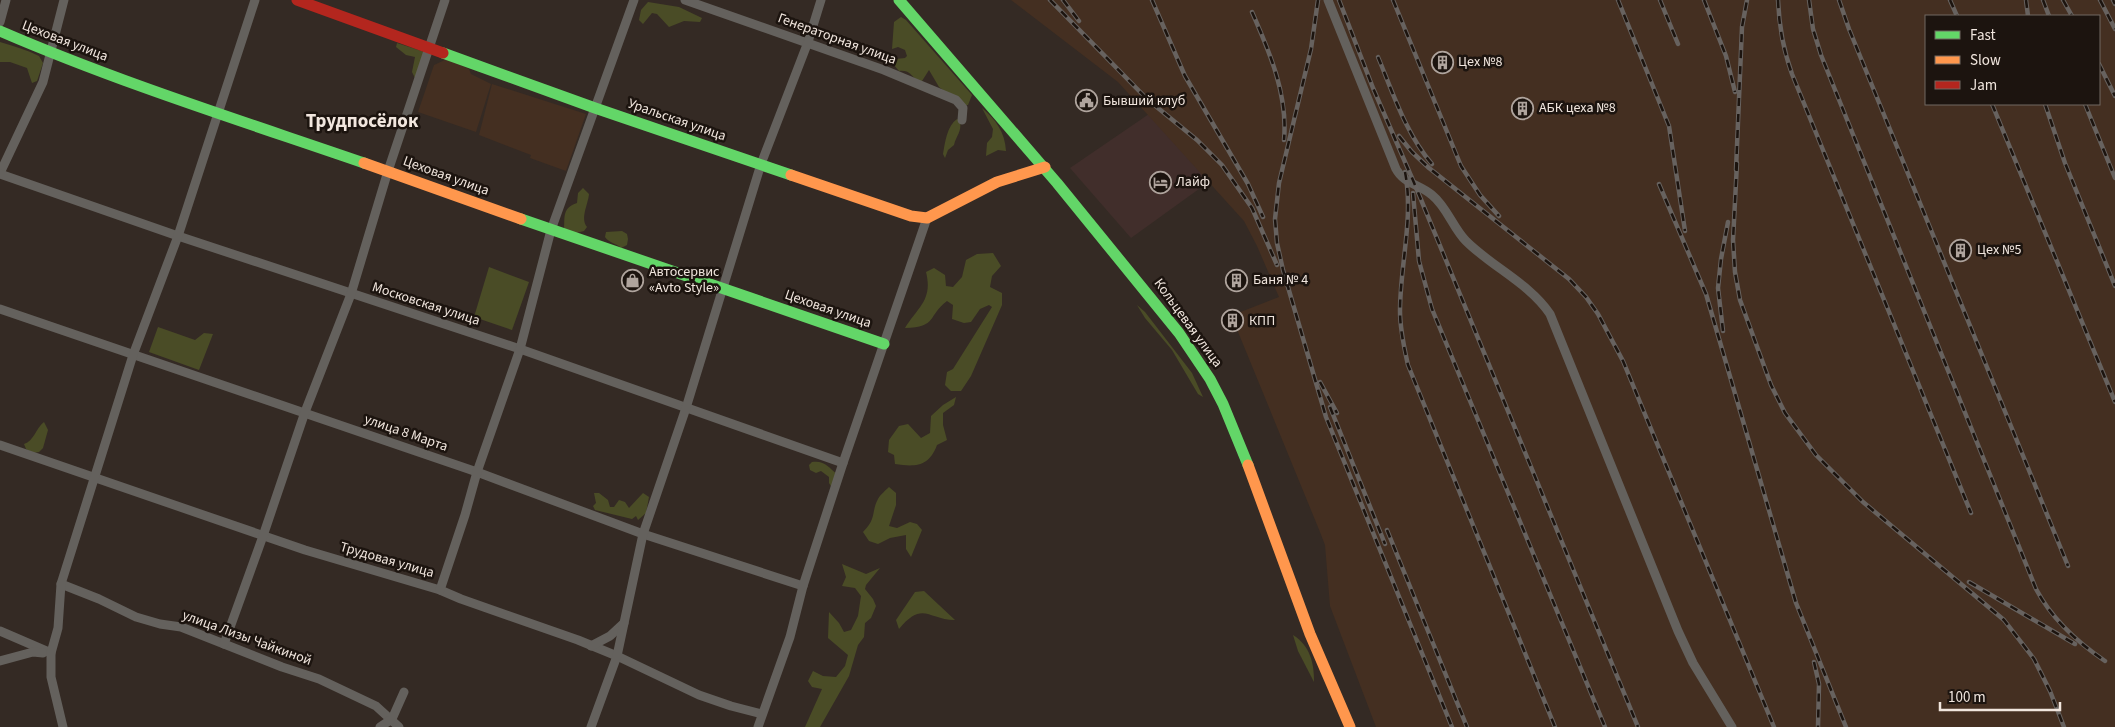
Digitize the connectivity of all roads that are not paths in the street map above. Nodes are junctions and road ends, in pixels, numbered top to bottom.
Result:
1 (6, 0) edge
2 (64, 0) edge
3 (255, 0) edge
4 (297, 0) edge
5 (445, 0) edge
6 (634, 0) edge
7 (685, 0) edge
8 (821, 0) edge
9 (899, 0) edge
10 (1328, 0) edge
11 (0, 22) edge
12 (0, 31) edge
13 (808, 42) junction
14 (429, 47) junction
15 (51, 53) junction
16 (595, 108) junction
17 (217, 113) junction
18 (962, 120) dead end
19 (761, 164) junction
20 (1045, 167) junction
21 (388, 170) junction
22 (0, 174) edge
23 (927, 218) junction
24 (551, 230) junction
25 (178, 236) junction
26 (722, 288) junction
27 (351, 294) junction
28 (0, 309) edge
29 (884, 344) junction
30 (520, 349) junction
31 (133, 355) junction
32 (686, 408) junction
33 (305, 412) junction
34 (0, 445) edge
35 (843, 463) junction
36 (477, 472) junction
37 (95, 478) junction
38 (643, 534) junction
39 (263, 536) junction
40 (61, 584) junction
41 (803, 586) junction
42 (440, 590) junction
43 (624, 623) junction
44 (0, 631) edge
45 (224, 644) junction
46 (591, 646) junction
47 (51, 653) junction
48 (617, 656) junction
49 (0, 661) edge
50 (404, 692) dead end
51 (762, 714) junction
52 (392, 719) junction
53 (64, 727) edge
54 (380, 727) edge
55 (399, 727) edge
56 (591, 727) edge
57 (758, 727) edge
58 (1350, 727) edge
59 (1732, 727) edge

1 - 11 street
2 - 15 street
3 - 17 street
4 - 14 street, Уральская улица
5 - 14 street
6 - 16 street
7 - 13 street, Генераторная улица
8 - 13 street
9 - 20 street, Кольцевая улица
10 - 59 street
12 - 15 street, Цеховая улица
13 - 18 street, Генераторная улица
13 - 19 street
14 - 16 street, Уральская улица
14 - 21 street
15 - 17 street, Цеховая улица
15 - 22 street
16 - 19 street, Уральская улица
16 - 24 street
17 - 21 street, Цеховая улица
17 - 25 street
19 - 23 street, Уральская улица
19 - 26 street
20 - 23 street
20 - 58 street, Кольцевая улица
21 - 24 street, Цеховая улица
21 - 27 street
22 - 25 street, Московская улица
23 - 29 street
24 - 26 street, Цеховая улица
24 - 30 street
25 - 27 street, Московская улица
25 - 31 street
26 - 29 street, Цеховая улица
26 - 32 street
27 - 30 street, Московская улица
27 - 33 street
28 - 31 street, улица 8 Марта
29 - 35 street
30 - 32 street, Московская улица
30 - 36 street
31 - 33 street, улица 8 Марта
31 - 37 street
32 - 35 street, Московская улица
32 - 38 street
33 - 36 street, улица 8 Марта
33 - 39 street
34 - 37 street, Трудовая улица
35 - 41 street
36 - 38 street, улица 8 Марта
36 - 42 street
37 - 39 street, Трудовая улица
37 - 40 street
38 - 41 street, улица 8 Марта
38 - 43 street
39 - 42 street, Трудовая улица
39 - 45 street
40 - 45 street, улица Лизы Чайкиной
40 - 47 street
41 - 51 street
42 - 46 street, Трудовая улица
43 - 46 street
43 - 48 street
44 - 47 street
45 - 52 street, улица Лизы Чайкиной
46 - 48 street, Трудовая улица
47 - 49 street
47 - 53 street
48 - 51 street, Трудовая улица
48 - 56 street
50 - 52 street
51 - 57 street
52 - 54 street
52 - 55 street, улица Лизы Чайкиной

